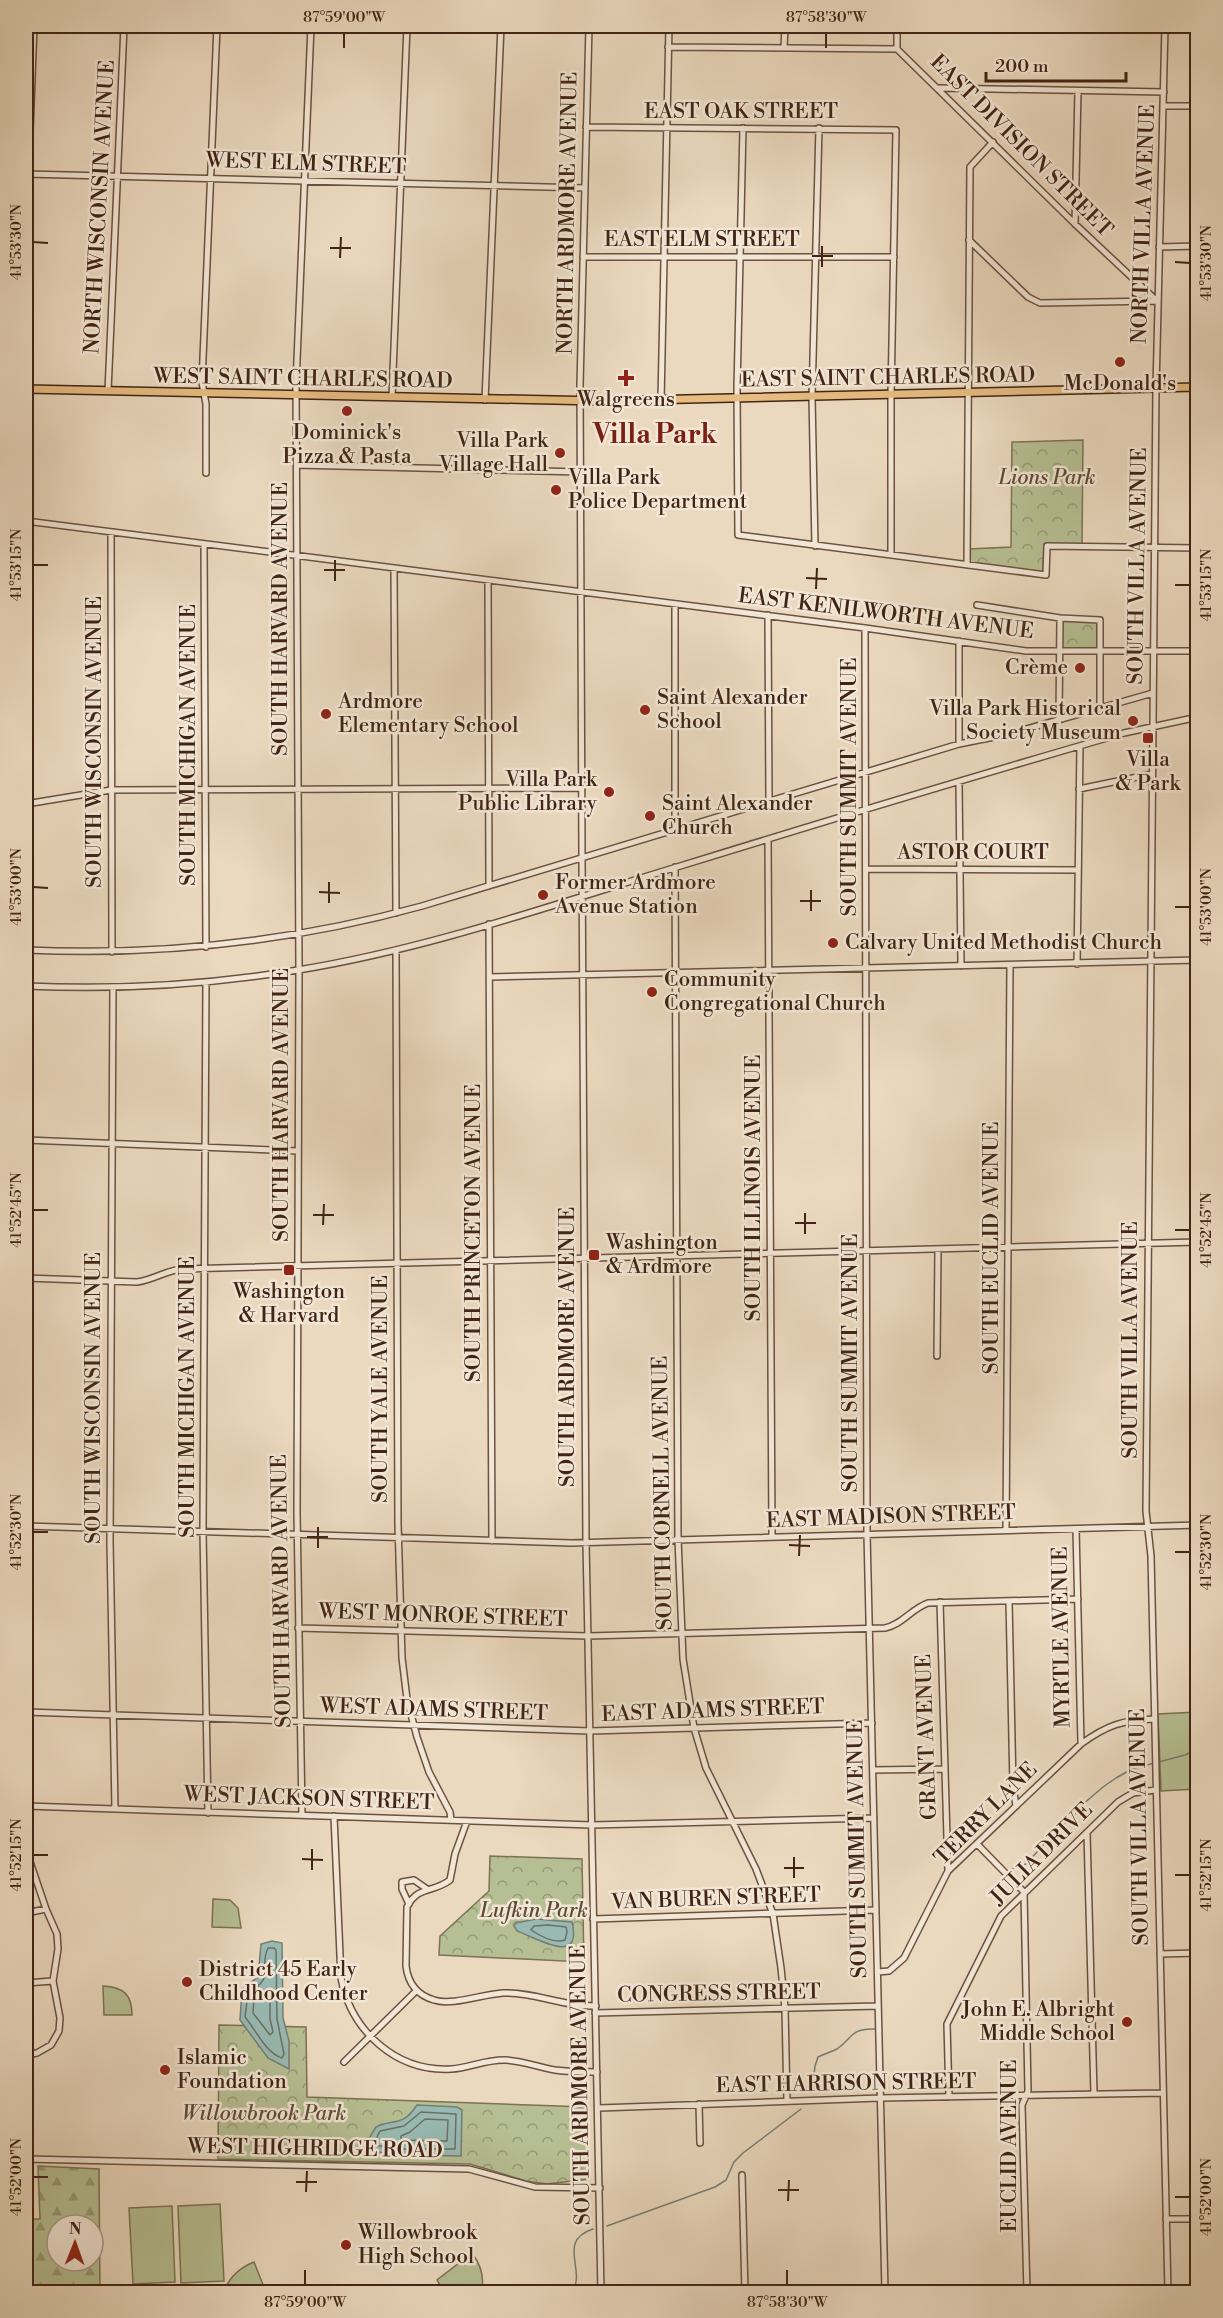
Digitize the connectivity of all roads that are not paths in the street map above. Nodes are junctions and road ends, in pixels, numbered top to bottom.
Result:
1 (82, 26) edge
2 (124, 26) edge
3 (217, 26) edge
4 (310, 26) edge
5 (407, 26) edge
6 (501, 26) edge
7 (589, 26) edge
8 (669, 26) edge
9 (785, 26) edge
10 (897, 26) edge
11 (1165, 26) edge
12 (34, 28) edge
13 (26, 31) edge
14 (668, 47) junction
15 (784, 48) junction
16 (897, 48) junction
17 (939, 88) junction
18 (1078, 91) junction
19 (1164, 93) junction
20 (1163, 106) junction
21 (1197, 106) edge
22 (586, 127) junction
23 (667, 128) junction
24 (743, 128) junction
25 (819, 128) junction
26 (993, 142) junction
27 (27, 174) edge
28 (117, 176) junction
29 (211, 178) junction
30 (304, 180) junction
31 (401, 183) junction
32 (494, 186) junction
33 (585, 188) junction
34 (1075, 224) junction
35 (26, 236) edge
36 (969, 240) junction
37 (1197, 246) edge
38 (1159, 247) junction
39 (664, 256) junction
40 (816, 256) junction
41 (894, 256) junction
42 (583, 257) junction
43 (740, 257) junction
44 (1157, 301) junction
45 (1197, 387) edge
46 (1156, 388) junction
47 (26, 389) edge
48 (108, 391) junction
49 (204, 393) junction
50 (967, 393) junction
51 (297, 395) junction
52 (891, 395) junction
53 (812, 396) junction
54 (392, 397) junction
55 (737, 398) junction
56 (485, 400) junction
57 (660, 400) junction
58 (580, 401) junction
59 (297, 465) junction
60 (580, 472) junction
61 (206, 473) dead end
62 (26, 520) edge
63 (111, 532) junction
64 (204, 544) junction
65 (815, 546) junction
66 (1155, 548) junction
67 (1197, 548) edge
68 (891, 555) junction
69 (298, 556) junction
70 (967, 565) junction
71 (394, 568) junction
72 (488, 580) junction
73 (581, 592) junction
74 (675, 604) junction
75 (977, 605) dead end
76 (768, 615) junction
77 (1060, 618) junction
78 (865, 628) junction
79 (959, 641) junction
80 (1059, 651) junction
81 (1189, 651) dead end
82 (1100, 652) junction
83 (1154, 652) junction
84 (1153, 693) junction
85 (1100, 707) junction
86 (1197, 717) edge
87 (1059, 719) junction
88 (1153, 725) junction
89 (959, 744) junction
90 (1080, 746) junction
91 (866, 773) junction
92 (1152, 774) junction
93 (959, 782) junction
94 (488, 788) junction
95 (582, 788) junction
96 (299, 789) junction
97 (395, 789) junction
98 (1079, 789) junction
99 (111, 790) junction
100 (205, 790) junction
101 (769, 802) junction
102 (26, 804) edge
103 (866, 810) junction
104 (675, 830) junction
105 (768, 839) junction
106 (582, 858) junction
107 (675, 867) junction
108 (867, 869) junction
109 (960, 869) junction
110 (1078, 870) junction
111 (489, 886) junction
112 (582, 897) junction
113 (396, 913) junction
114 (489, 924) junction
115 (299, 934) junction
116 (206, 947) junction
117 (26, 950) edge
118 (396, 950) junction
119 (112, 952) junction
120 (1197, 960) edge
121 (1150, 962) junction
122 (1077, 964) junction
123 (1010, 965) junction
124 (961, 966) junction
125 (867, 969) junction
126 (299, 970) junction
127 (769, 971) junction
128 (676, 973) junction
129 (582, 975) junction
130 (490, 977) junction
131 (206, 982) junction
132 (26, 986) edge
133 (113, 987) junction
134 (26, 1140) edge
135 (112, 1144) junction
136 (205, 1147) junction
137 (298, 1151) junction
138 (1197, 1242) edge
139 (1148, 1244) junction
140 (1008, 1248) junction
141 (938, 1249) junction
142 (868, 1251) junction
143 (771, 1253) junction
144 (678, 1256) junction
145 (584, 1258) junction
146 (491, 1260) junction
147 (397, 1263) junction
148 (298, 1266) junction
149 (205, 1268) junction
150 (26, 1278) edge
151 (111, 1281) junction
152 (937, 1356) dead end
153 (1197, 1525) edge
154 (26, 1526) edge
155 (1148, 1527) junction
156 (110, 1528) junction
157 (1076, 1528) junction
158 (1006, 1530) junction
159 (203, 1531) junction
160 (297, 1534) junction
161 (867, 1534) junction
162 (772, 1536) junction
163 (399, 1538) junction
164 (678, 1539) junction
165 (492, 1541) junction
166 (586, 1542) junction
167 (1078, 1599) junction
168 (1009, 1601) junction
169 (940, 1602) junction
170 (298, 1628) junction
171 (870, 1629) junction
172 (401, 1630) junction
173 (682, 1634) junction
174 (588, 1636) junction
175 (26, 1712) edge
176 (113, 1715) junction
177 (206, 1719) junction
178 (1154, 1719) junction
179 (300, 1722) junction
180 (872, 1724) junction
181 (414, 1726) junction
182 (694, 1728) junction
183 (590, 1731) junction
184 (1081, 1744) junction
185 (944, 1769) junction
186 (873, 1770) junction
187 (1155, 1790) junction
188 (26, 1806) edge
189 (1016, 1806) junction
190 (115, 1809) junction
191 (208, 1813) junction
192 (302, 1815) junction
193 (334, 1816) junction
194 (874, 1818) junction
195 (451, 1820) junction
196 (467, 1821) junction
197 (732, 1821) junction
198 (592, 1825) junction
199 (1087, 1833) junction
200 (977, 1844) junction
201 (26, 1850) edge
202 (948, 1871) junction
203 (428, 1889) junction
204 (1024, 1892) junction
205 (409, 1904) junction
206 (46, 1909) junction
207 (876, 1910) junction
208 (26, 1913) edge
209 (773, 1914) junction
210 (593, 1918) junction
211 (1197, 1953) edge
212 (1160, 1954) junction
213 (878, 1972) junction
214 (54, 1981) junction
215 (26, 1983) edge
216 (416, 1991) junction
217 (596, 2006) junction
218 (878, 2006) junction
219 (785, 2008) junction
220 (596, 2013) junction
221 (369, 2037) junction
222 (26, 2055) edge
223 (344, 2062) dead end
224 (597, 2072) junction
225 (1163, 2093) junction
226 (1094, 2094) junction
227 (1025, 2096) junction
228 (949, 2097) junction
229 (880, 2098) junction
230 (787, 2101) junction
231 (699, 2104) junction
232 (599, 2108) junction
233 (700, 2143) dead end
234 (26, 2159) edge
235 (742, 2175) dead end
236 (600, 2188) junction
237 (1166, 2219) junction
238 (1197, 2219) edge
239 (601, 2292) edge
240 (745, 2292) edge
241 (885, 2292) edge
242 (1027, 2292) edge
243 (1168, 2292) edge

1 - 12 street
2 - 28 street, NORTH WISCONSIN AVENUE
3 - 29 street
4 - 30 street, SOUTH HARVARD AVENUE
5 - 31 street
6 - 32 street
7 - 22 street, NORTH ARDMORE AVENUE
8 - 14 street
9 - 15 street
10 - 16 street
11 - 19 street, NORTH VILLA AVENUE
12 - 13 street
12 - 27 street
14 - 15 street
14 - 23 street
15 - 16 street
16 - 17 street, EAST DIVISION STREET
17 - 18 street
17 - 26 street, EAST DIVISION STREET
18 - 19 street
18 - 34 street
19 - 20 street, NORTH VILLA AVENUE
20 - 21 street
20 - 38 street, NORTH VILLA AVENUE
22 - 23 street, EAST OAK STREET
22 - 33 street, NORTH ARDMORE AVENUE
23 - 24 street, EAST OAK STREET
23 - 39 street
24 - 25 street, EAST OAK STREET
24 - 43 street
25 - 40 street
25 - 41 street, EAST OAK STREET
26 - 34 street, EAST DIVISION STREET
26 - 36 street
27 - 28 street, WEST ELM STREET
27 - 35 street
28 - 29 street, WEST ELM STREET
28 - 48 street, NORTH WISCONSIN AVENUE
29 - 30 street, WEST ELM STREET
29 - 49 street
30 - 31 street, WEST ELM STREET
30 - 51 street, SOUTH HARVARD AVENUE
31 - 32 street, WEST ELM STREET
31 - 54 street
32 - 33 street, WEST ELM STREET
32 - 56 street
33 - 42 street, NORTH ARDMORE AVENUE
34 - 44 street, EAST DIVISION STREET
36 - 44 street
36 - 50 street
37 - 38 street
38 - 44 street, NORTH VILLA AVENUE
39 - 42 street, EAST ELM STREET
39 - 43 street, EAST ELM STREET
39 - 57 street
40 - 41 street, EAST ELM STREET
40 - 43 street, EAST ELM STREET
40 - 53 street
41 - 52 street
42 - 58 street, NORTH ARDMORE AVENUE
43 - 55 street
44 - 46 street, NORTH VILLA AVENUE
45 - 46 main road, EAST SAINT CHARLES ROAD
46 - 50 main road, EAST SAINT CHARLES ROAD
46 - 66 street, SOUTH VILLA AVENUE
47 - 48 main road, WEST SAINT CHARLES ROAD
48 - 49 main road, WEST SAINT CHARLES ROAD
49 - 51 main road, WEST SAINT CHARLES ROAD
49 - 61 street
50 - 52 main road, EAST SAINT CHARLES ROAD
50 - 70 street
51 - 54 main road, WEST SAINT CHARLES ROAD
51 - 59 street, SOUTH HARVARD AVENUE
52 - 53 main road, EAST SAINT CHARLES ROAD
52 - 68 street
53 - 55 main road, EAST SAINT CHARLES ROAD
53 - 65 street
54 - 56 main road, WEST SAINT CHARLES ROAD
55 - 57 main road, EAST SAINT CHARLES ROAD
55 - 65 street
56 - 58 main road, WEST SAINT CHARLES ROAD
57 - 58 main road, EAST SAINT CHARLES ROAD
58 - 60 street, SOUTH ARDMORE AVENUE
59 - 60 street
59 - 69 street, SOUTH HARVARD AVENUE
60 - 73 street, SOUTH ARDMORE AVENUE
62 - 63 street, EAST KENILWORTH AVENUE
63 - 64 street, EAST KENILWORTH AVENUE
63 - 99 street, SOUTH WISCONSIN AVENUE
64 - 69 street, EAST KENILWORTH AVENUE
64 - 100 street, SOUTH MICHIGAN AVENUE
65 - 68 street
66 - 67 street
66 - 70 street
66 - 83 street, SOUTH VILLA AVENUE
68 - 70 street
69 - 71 street, EAST KENILWORTH AVENUE
69 - 96 street, SOUTH HARVARD AVENUE
71 - 72 street, EAST KENILWORTH AVENUE
71 - 97 street
72 - 73 street, EAST KENILWORTH AVENUE
72 - 94 street
73 - 74 street, EAST KENILWORTH AVENUE
73 - 95 street, SOUTH ARDMORE AVENUE
74 - 76 street, EAST KENILWORTH AVENUE
74 - 104 street
75 - 77 street
76 - 78 street, EAST KENILWORTH AVENUE
76 - 101 street
77 - 80 street
77 - 82 street
78 - 79 street, EAST KENILWORTH AVENUE
78 - 91 street, SOUTH SUMMIT AVENUE
79 - 80 street, EAST KENILWORTH AVENUE
79 - 89 street
80 - 82 street, EAST KENILWORTH AVENUE
80 - 87 street
81 - 83 street, EAST KENILWORTH AVENUE
82 - 83 street, EAST KENILWORTH AVENUE
82 - 85 street
83 - 84 street, SOUTH VILLA AVENUE
84 - 85 street
84 - 88 street, SOUTH VILLA AVENUE
85 - 87 street
86 - 88 street
87 - 89 street
88 - 90 street
88 - 92 street, SOUTH VILLA AVENUE
89 - 91 street
90 - 93 street
90 - 98 street
91 - 101 street
91 - 103 street, SOUTH SUMMIT AVENUE
92 - 98 street
92 - 121 street, SOUTH VILLA AVENUE
93 - 103 street
93 - 109 street
94 - 95 street
94 - 97 street
94 - 111 street
95 - 106 street, SOUTH ARDMORE AVENUE
96 - 97 street
96 - 100 street
96 - 115 street, SOUTH HARVARD AVENUE
97 - 113 street
98 - 110 street
99 - 100 street
99 - 102 street
99 - 119 street, SOUTH WISCONSIN AVENUE
100 - 116 street, SOUTH MICHIGAN AVENUE
101 - 104 street
103 - 105 street
103 - 108 street, SOUTH SUMMIT AVENUE
104 - 106 street
105 - 107 street
105 - 127 street, SOUTH ILLINOIS AVENUE
106 - 111 street
106 - 112 street, SOUTH ARDMORE AVENUE
107 - 112 street
107 - 128 street, SOUTH CORNELL AVENUE
108 - 109 street, ASTOR COURT
108 - 125 street, SOUTH SUMMIT AVENUE
109 - 110 street, ASTOR COURT
109 - 124 street
110 - 122 street
111 - 113 street
112 - 114 street
112 - 129 street, SOUTH ARDMORE AVENUE
113 - 115 street
114 - 118 street
114 - 130 street, SOUTH PRINCETON AVENUE
115 - 116 street
115 - 126 street, SOUTH HARVARD AVENUE
116 - 119 street
117 - 119 street
118 - 126 street
118 - 147 street, SOUTH YALE AVENUE
120 - 121 street
121 - 122 street
121 - 139 street, SOUTH VILLA AVENUE
122 - 123 street
123 - 124 street
123 - 140 street, SOUTH EUCLID AVENUE
124 - 125 street
125 - 127 street
125 - 142 street, SOUTH SUMMIT AVENUE
126 - 131 street
126 - 137 street, SOUTH HARVARD AVENUE
127 - 128 street
127 - 143 street, SOUTH ILLINOIS AVENUE
128 - 129 street
128 - 144 street, SOUTH CORNELL AVENUE
129 - 130 street
129 - 145 street, SOUTH ARDMORE AVENUE
130 - 146 street, SOUTH PRINCETON AVENUE
131 - 133 street
131 - 136 street, SOUTH MICHIGAN AVENUE
132 - 133 street
133 - 135 street, SOUTH WISCONSIN AVENUE
134 - 135 street
135 - 136 street
135 - 151 street, SOUTH WISCONSIN AVENUE
136 - 137 street
136 - 149 street, SOUTH MICHIGAN AVENUE
137 - 148 street, SOUTH HARVARD AVENUE
138 - 139 street
139 - 140 street
139 - 155 street, SOUTH VILLA AVENUE
140 - 141 street
140 - 158 street, SOUTH EUCLID AVENUE
141 - 142 street
141 - 152 street
142 - 143 street
142 - 161 street, SOUTH SUMMIT AVENUE
143 - 144 street
143 - 162 street, SOUTH ILLINOIS AVENUE
144 - 145 street
144 - 164 street, SOUTH CORNELL AVENUE
145 - 146 street
145 - 166 street, SOUTH ARDMORE AVENUE
146 - 147 street
146 - 165 street, SOUTH PRINCETON AVENUE
147 - 148 street
147 - 163 street, SOUTH YALE AVENUE
148 - 149 street
148 - 160 street, SOUTH HARVARD AVENUE
149 - 151 street
149 - 159 street, SOUTH MICHIGAN AVENUE
150 - 151 street
151 - 156 street, SOUTH WISCONSIN AVENUE
153 - 155 street, EAST MADISON STREET
154 - 156 street, EAST MADISON STREET
155 - 157 street, EAST MADISON STREET
155 - 178 street, SOUTH VILLA AVENUE
156 - 159 street, EAST MADISON STREET
156 - 176 street, SOUTH WISCONSIN AVENUE
157 - 158 street, EAST MADISON STREET
157 - 167 street, MYRTLE AVENUE
158 - 161 street, EAST MADISON STREET
159 - 160 street, EAST MADISON STREET
159 - 177 street, SOUTH MICHIGAN AVENUE
160 - 163 street, EAST MADISON STREET
160 - 170 street, SOUTH HARVARD AVENUE
161 - 162 street, EAST MADISON STREET
161 - 171 street, SOUTH SUMMIT AVENUE
162 - 164 street, EAST MADISON STREET
163 - 165 street, EAST MADISON STREET
163 - 172 street, SOUTH YALE AVENUE
164 - 166 street, EAST MADISON STREET
164 - 173 street, SOUTH CORNELL AVENUE
165 - 166 street, EAST MADISON STREET
166 - 174 street, SOUTH ARDMORE AVENUE
167 - 168 street
167 - 184 street, MYRTLE AVENUE
168 - 169 street
168 - 189 street
169 - 171 street, WEST MONROE STREET
169 - 185 street, GRANT AVENUE
170 - 172 street, WEST MONROE STREET
170 - 179 street, SOUTH HARVARD AVENUE
171 - 173 street, WEST MONROE STREET
171 - 180 street, SOUTH SUMMIT AVENUE
172 - 174 street, WEST MONROE STREET
172 - 181 street, SOUTH YALE AVENUE
173 - 174 street, WEST MONROE STREET
173 - 182 street, SOUTH CORNELL AVENUE
174 - 183 street, SOUTH ARDMORE AVENUE
175 - 176 street, WEST ADAMS STREET
176 - 177 street, WEST ADAMS STREET
176 - 190 street, SOUTH WISCONSIN AVENUE
177 - 179 street, WEST ADAMS STREET
177 - 191 street, SOUTH MICHIGAN AVENUE
178 - 184 street, TERRY LANE
178 - 187 street, SOUTH VILLA AVENUE
179 - 181 street, WEST ADAMS STREET
179 - 192 street, SOUTH HARVARD AVENUE
180 - 182 street, EAST ADAMS STREET
180 - 186 street, SOUTH SUMMIT AVENUE
181 - 183 street, WEST ADAMS STREET
181 - 195 street, SOUTH YALE AVENUE
182 - 183 street, EAST ADAMS STREET
182 - 197 street, SOUTH CORNELL AVENUE
183 - 198 street, SOUTH ARDMORE AVENUE
184 - 189 street, TERRY LANE
185 - 186 street
185 - 202 street, GRANT AVENUE
186 - 194 street, SOUTH SUMMIT AVENUE
187 - 199 street, JULIA DRIVE
187 - 212 street, SOUTH VILLA AVENUE
188 - 190 street, WEST JACKSON STREET
189 - 200 street, TERRY LANE
190 - 191 street, WEST JACKSON STREET
191 - 192 street, WEST JACKSON STREET
192 - 193 street, WEST JACKSON STREET
193 - 195 street, WEST JACKSON STREET
193 - 221 street
194 - 197 street, WEST JACKSON STREET
194 - 207 street, SOUTH SUMMIT AVENUE
195 - 196 street, WEST JACKSON STREET
196 - 198 street, WEST JACKSON STREET
196 - 203 street
197 - 198 street, WEST JACKSON STREET
197 - 209 street, SOUTH CORNELL AVENUE
198 - 210 street, SOUTH ARDMORE AVENUE
199 - 204 street, JULIA DRIVE
199 - 226 street
200 - 202 street, TERRY LANE
200 - 204 street
201 - 206 street
202 - 213 street, TERRY LANE
203 - 205 street
203 - 205 street
204 - 227 street, EUCLID AVENUE
204 - 228 street, JULIA DRIVE
205 - 216 street
206 - 208 street
206 - 214 street
207 - 209 street, VAN BUREN STREET
207 - 213 street, SOUTH SUMMIT AVENUE
209 - 210 street, VAN BUREN STREET
209 - 219 street, SOUTH CORNELL AVENUE
210 - 217 street, SOUTH ARDMORE AVENUE
211 - 212 street
212 - 225 street, SOUTH VILLA AVENUE
213 - 218 street, SOUTH SUMMIT AVENUE
214 - 215 street
214 - 222 street
216 - 217 street
216 - 221 street
217 - 220 street, SOUTH ARDMORE AVENUE
218 - 219 street, CONGRESS STREET
218 - 229 street, SOUTH SUMMIT AVENUE
219 - 220 street, CONGRESS STREET
219 - 230 street, SOUTH CORNELL AVENUE
220 - 224 street, SOUTH ARDMORE AVENUE
221 - 223 street
221 - 224 street
224 - 232 street, SOUTH ARDMORE AVENUE
225 - 226 street, EAST HARRISON STREET
225 - 237 street, SOUTH VILLA AVENUE
226 - 227 street, EAST HARRISON STREET
227 - 228 street, EAST HARRISON STREET
227 - 242 street, EUCLID AVENUE
228 - 229 street, EAST HARRISON STREET
229 - 230 street, EAST HARRISON STREET
229 - 241 street, SOUTH SUMMIT AVENUE
230 - 231 street, EAST HARRISON STREET
231 - 232 street, EAST HARRISON STREET
231 - 233 street
232 - 236 street, SOUTH ARDMORE AVENUE
234 - 236 street, WEST HIGHRIDGE ROAD
235 - 240 street
236 - 239 street, SOUTH ARDMORE AVENUE
237 - 238 street
237 - 243 street, SOUTH VILLA AVENUE

